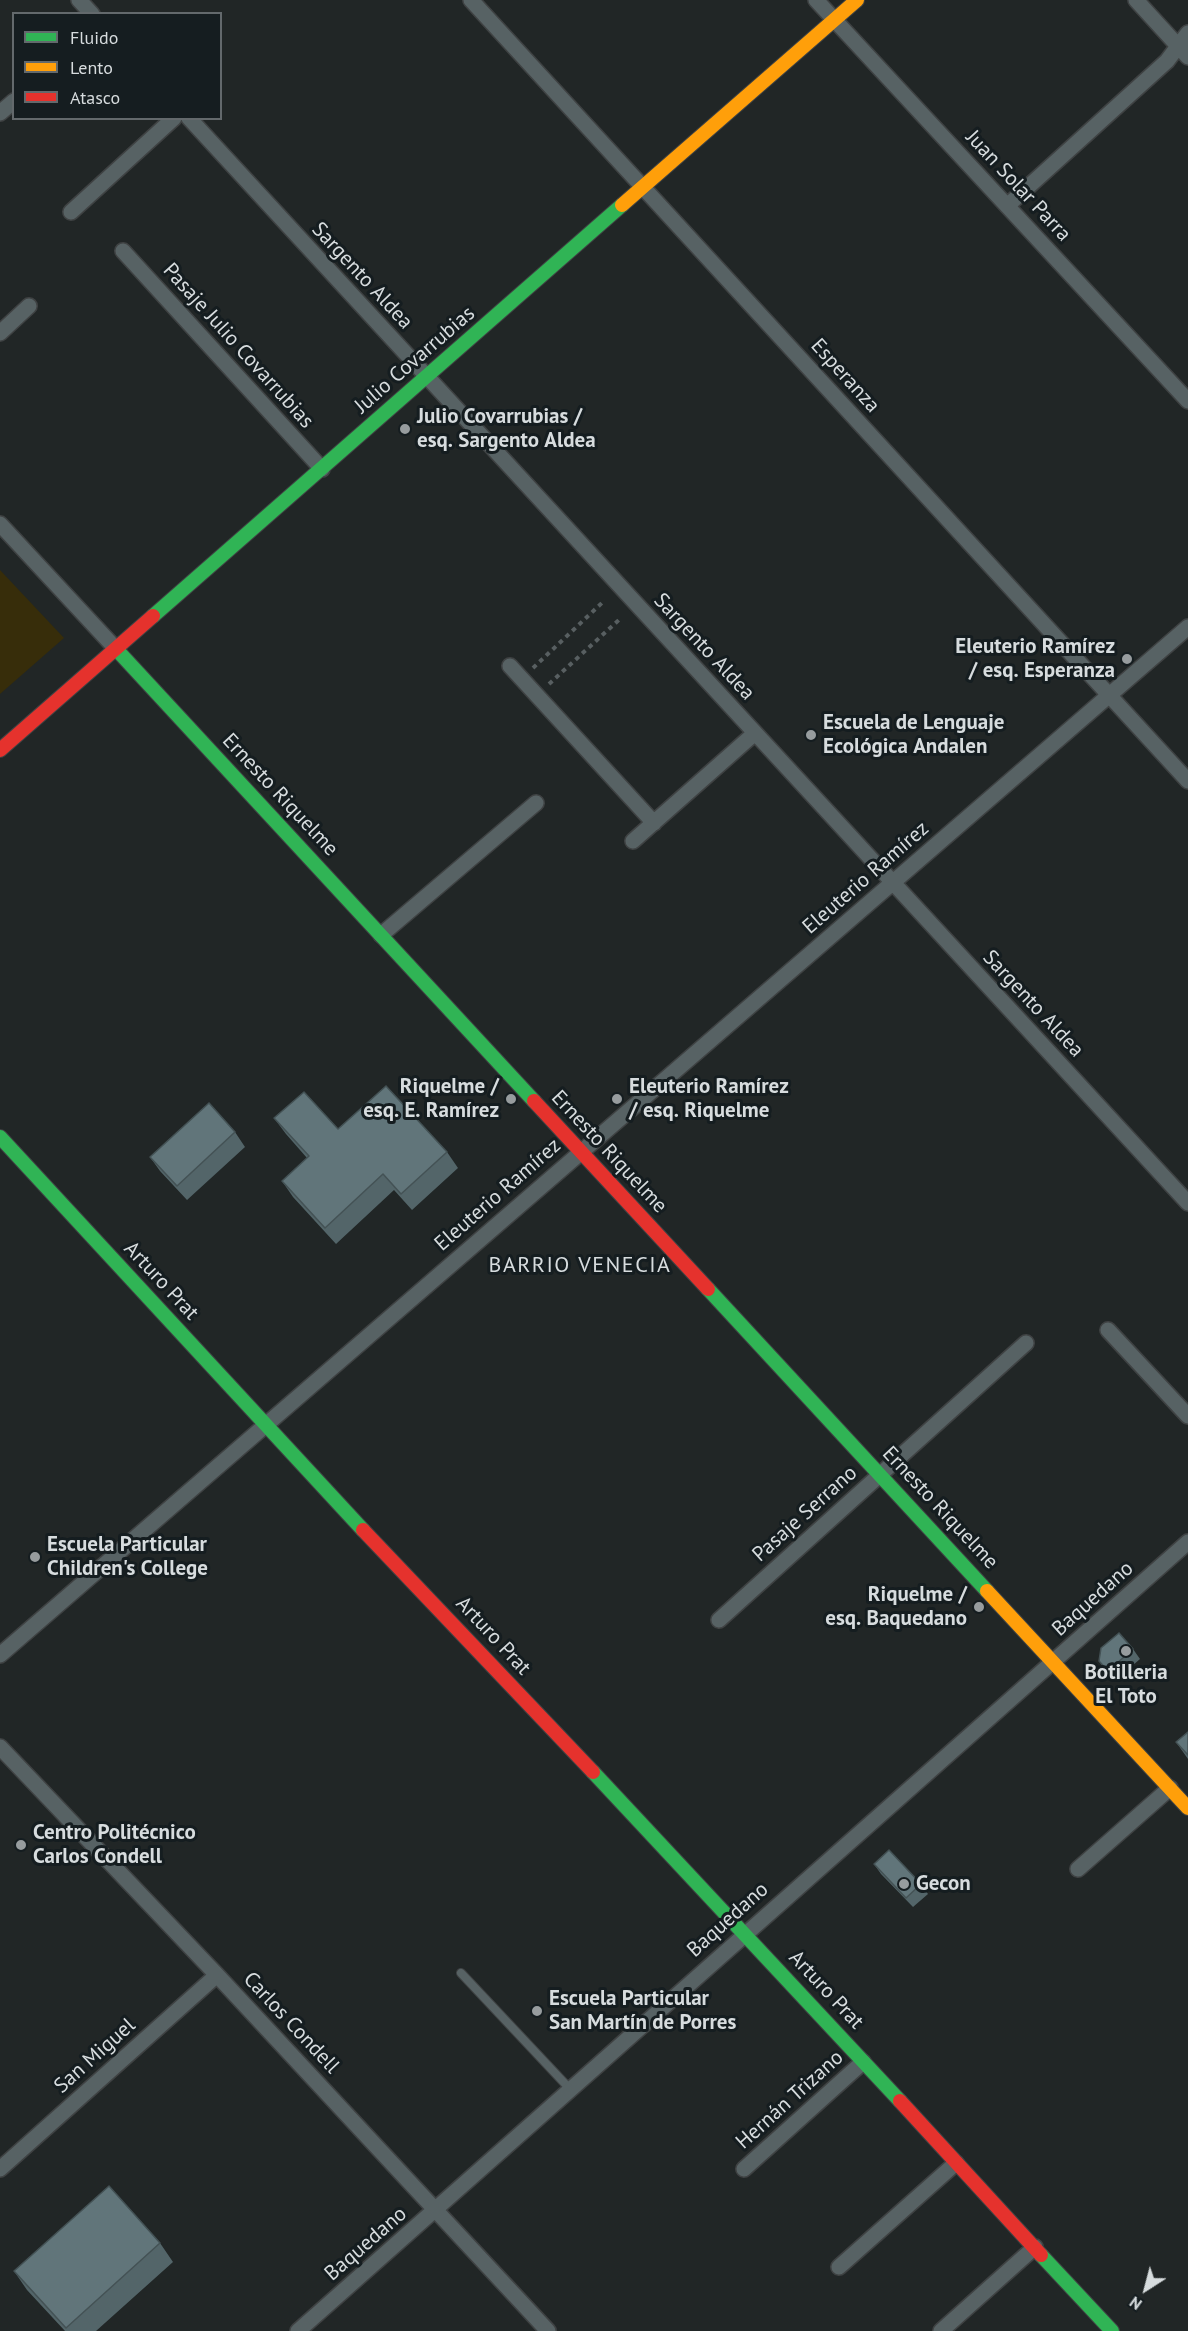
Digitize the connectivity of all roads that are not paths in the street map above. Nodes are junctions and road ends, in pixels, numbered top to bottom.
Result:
1 (79, 0) edge
2 (471, 0) edge
3 (816, 0) edge
4 (857, 0) edge
5 (1136, 0) edge
6 (90, 12) edge
7 (835, 20) junction
8 (1188, 33) edge
9 (1183, 52) edge
10 (12, 103) edge
11 (0, 113) edge
12 (172, 120) edge
13 (191, 120) edge
14 (642, 187) junction
15 (1007, 206) junction
16 (71, 212) dead end
17 (123, 251) dead end
18 (29, 306) dead end
19 (0, 333) edge
20 (427, 377) junction
21 (1188, 401) edge
22 (322, 469) junction
23 (0, 524) edge
24 (1188, 627) edge
25 (117, 650) junction
26 (510, 666) dead end
27 (1109, 696) junction
28 (755, 733) junction
29 (0, 750) edge
30 (1188, 781) edge
31 (536, 803) dead end
32 (654, 823) junction
33 (633, 841) dead end
34 (893, 882) junction
35 (381, 935) junction
36 (0, 1137) edge
37 (581, 1152) junction
38 (1188, 1203) edge
39 (1108, 1330) dead end
40 (1026, 1343) dead end
41 (1188, 1416) edge
42 (264, 1425) junction
43 (880, 1475) junction
44 (1188, 1542) edge
45 (719, 1620) dead end
46 (0, 1655) edge
47 (1053, 1662) junction
48 (0, 1747) edge
49 (1170, 1788) junction
50 (1188, 1808) edge
51 (1078, 1869) dead end
52 (745, 1933) junction
53 (462, 1973) dead end
54 (217, 1975) junction
55 (864, 2062) junction
56 (570, 2089) junction
57 (956, 2163) junction
58 (0, 2169) edge
59 (744, 2169) dead end
60 (436, 2210) junction
61 (1035, 2247) junction
62 (839, 2267) dead end
63 (298, 2331) edge
64 (548, 2331) edge
65 (941, 2331) edge
66 (1112, 2331) edge

1 - 6 street
2 - 14 street, Esperanza
3 - 7 street, Juan Solar Parra
4 - 7 street, Julio Covarrubias
5 - 9 street
7 - 14 street, Julio Covarrubias
7 - 15 street, Juan Solar Parra
8 - 9 street
9 - 15 street
10 - 11 street
12 - 16 street
13 - 20 street, Sargento Aldea
14 - 20 street, Julio Covarrubias
14 - 27 street, Esperanza
15 - 21 street, Juan Solar Parra
17 - 22 street, Pasaje Julio Covarrubias
18 - 19 street
20 - 22 street, Julio Covarrubias
20 - 28 street, Sargento Aldea
22 - 25 street, Julio Covarrubias
23 - 25 street, Ernesto Riquelme
24 - 27 street, Eleuterio Ramírez
25 - 29 street, Julio Covarrubias
25 - 35 street, Ernesto Riquelme
26 - 32 street
27 - 30 street, Esperanza
27 - 34 street, Eleuterio Ramírez
28 - 32 street
28 - 34 street, Sargento Aldea
31 - 35 street
32 - 33 street
34 - 37 street, Eleuterio Ramírez
34 - 38 street, Sargento Aldea
35 - 37 street, Ernesto Riquelme
36 - 42 street, Arturo Prat
37 - 42 street, Eleuterio Ramírez
37 - 43 street, Ernesto Riquelme
39 - 41 street
40 - 43 street, Pasaje Serrano
42 - 46 street, Eleuterio Ramírez
42 - 52 street, Arturo Prat
43 - 45 street, Pasaje Serrano
43 - 47 street, Ernesto Riquelme
44 - 47 street, Baquedano
47 - 49 street, Ernesto Riquelme
47 - 52 street, Baquedano
48 - 54 street, Carlos Condell
49 - 50 street, Ernesto Riquelme
49 - 51 street
52 - 55 street, Arturo Prat
52 - 56 street, Baquedano
53 - 56 lane
54 - 58 street, San Miguel
54 - 60 street, Carlos Condell
55 - 57 street, Arturo Prat
55 - 59 street, Hernán Trizano
56 - 60 street, Baquedano
57 - 61 street, Arturo Prat
57 - 62 street
60 - 63 street, Baquedano
60 - 64 street, Carlos Condell
61 - 65 street
61 - 66 street, Arturo Prat

